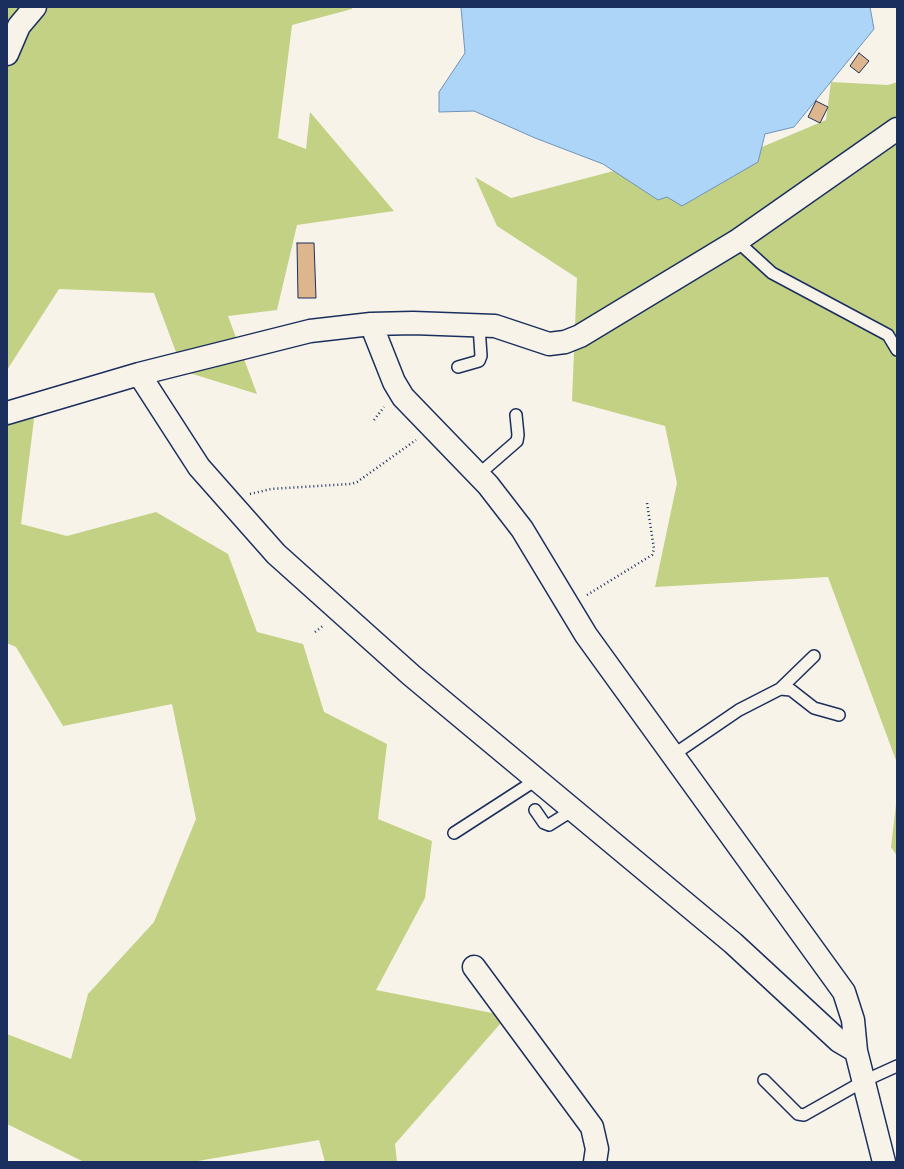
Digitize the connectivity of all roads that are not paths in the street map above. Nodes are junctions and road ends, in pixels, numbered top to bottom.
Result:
1 (35, 7) edge
2 (7, 54) edge
3 (897, 130) edge
4 (738, 241) junction
5 (371, 324) junction
6 (479, 326) junction
7 (897, 350) edge
8 (458, 367) dead end
9 (139, 374) junction
10 (7, 413) edge
11 (516, 415) dead end
12 (478, 475) junction
13 (814, 656) dead end
14 (780, 688) junction
15 (839, 715) dead end
16 (673, 755) junction
17 (536, 780) junction
18 (535, 810) dead end
19 (573, 810) junction
20 (454, 832) dead end
21 (474, 967) dead end
22 (856, 1051) junction
23 (897, 1066) edge
24 (764, 1080) dead end
25 (864, 1081) junction
26 (596, 1162) edge
27 (884, 1162) edge

1 - 2 street
3 - 4 street
4 - 6 street
4 - 7 lane
5 - 6 street
5 - 9 street
5 - 12 street
6 - 8 lane
9 - 10 street
9 - 17 street
11 - 12 lane
12 - 16 street
13 - 14 lane
14 - 15 lane
14 - 16 lane
16 - 22 street
17 - 19 street
17 - 20 lane
18 - 19 lane
19 - 22 street
21 - 26 street
22 - 25 street
23 - 25 lane
24 - 25 lane
25 - 27 street

